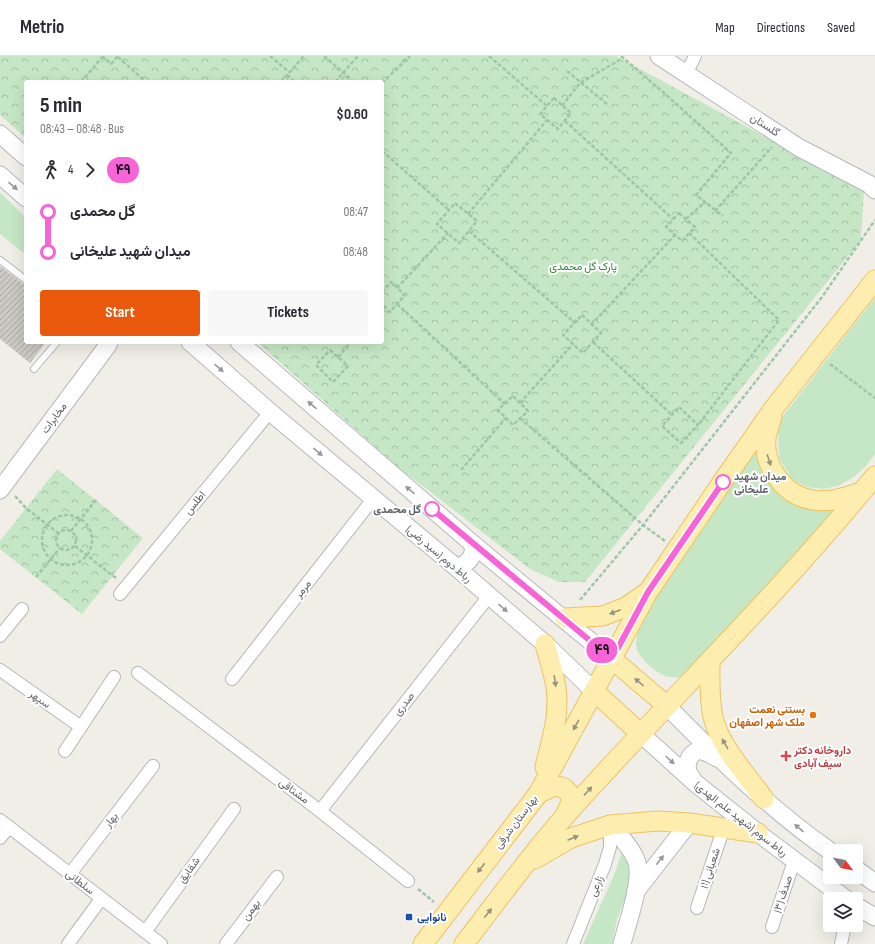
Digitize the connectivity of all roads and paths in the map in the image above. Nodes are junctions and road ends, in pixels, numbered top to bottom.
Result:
1 (102, 56) edge
2 (118, 56) edge
3 (270, 56) edge
4 (304, 56) edge
5 (324, 56) edge
6 (358, 56) edge
7 (410, 56) edge
8 (490, 56) edge
9 (659, 56) edge
10 (695, 56) edge
11 (622, 57) edge
12 (567, 71) dead end
13 (344, 73) junction
14 (288, 74) junction
15 (686, 74) junction
16 (83, 80) edge
17 (144, 80) edge
18 (283, 80) edge
19 (293, 80) edge
20 (337, 80) edge
21 (352, 80) edge
22 (384, 82) edge
23 (580, 83) junction
24 (608, 105) dead end
25 (547, 106) junction
26 (562, 106) junction
27 (548, 120) junction
28 (565, 121) junction
29 (0, 134) edge
30 (782, 136) junction
31 (384, 153) edge
32 (24, 155) edge
33 (0, 175) edge
34 (873, 185) edge
35 (24, 196) edge
36 (705, 202) junction
37 (449, 210) junction
38 (715, 210) junction
39 (468, 214) junction
40 (723, 216) dead end
41 (673, 219) junction
42 (686, 219) junction
43 (875, 220) edge
44 (469, 231) junction
45 (448, 233) junction
46 (689, 233) junction
47 (675, 235) junction
48 (0, 260) edge
49 (24, 278) edge
50 (875, 280) edge
51 (397, 288) junction
52 (384, 289) edge
53 (397, 304) junction
54 (384, 307) edge
55 (575, 323) junction
56 (592, 324) junction
57 (593, 342) junction
58 (55, 344) edge
59 (108, 344) edge
60 (192, 344) edge
61 (241, 344) edge
62 (349, 344) edge
63 (573, 344) junction
64 (817, 353) junction
65 (338, 357) junction
66 (34, 370) dead end
67 (875, 398) edge
68 (520, 403) junction
69 (505, 404) junction
70 (774, 408) junction
71 (270, 412) junction
72 (672, 415) junction
73 (506, 418) junction
74 (520, 418) junction
75 (698, 425) junction
76 (461, 470) dead end
77 (875, 476) edge
78 (0, 490) edge
79 (862, 492) junction
80 (373, 499) junction
81 (96, 500) dead end
82 (26, 508) dead end
83 (81, 519) junction
84 (47, 524) junction
85 (643, 525) junction
86 (72, 531) junction
87 (58, 533) junction
88 (474, 545) junction
89 (75, 546) junction
90 (60, 548) junction
91 (677, 550) junction
92 (87, 555) junction
93 (50, 560) junction
94 (457, 568) junction
95 (113, 576) dead end
96 (36, 577) dead end
97 (648, 592) junction
98 (120, 594) dead end
99 (489, 596) junction
100 (22, 609) dead end
101 (565, 618) junction
102 (0, 636) edge
103 (545, 644) junction
104 (612, 659) junction
105 (710, 662) junction
106 (0, 670) edge
107 (138, 673) dead end
108 (114, 677) dead end
109 (232, 679) dead end
110 (594, 691) junction
111 (667, 706) junction
112 (81, 727) junction
113 (641, 734) junction
114 (65, 751) dead end
115 (719, 759) junction
116 (153, 766) dead end
117 (694, 782) junction
118 (538, 794) junction
119 (764, 799) junction
120 (234, 809) dead end
121 (320, 811) junction
122 (565, 816) junction
123 (4, 823) edge
124 (689, 823) junction
125 (610, 825) junction
126 (724, 827) junction
127 (758, 833) junction
128 (0, 838) edge
129 (823, 846) edge
130 (794, 861) junction
131 (526, 864) junction
132 (70, 874) junction
133 (863, 874) edge
134 (277, 877) dead end
135 (408, 881) joint
136 (875, 883) edge
137 (636, 891) junction
138 (836, 892) edge
139 (101, 899) junction
140 (697, 908) dead end
141 (863, 910) edge
142 (447, 912) junction
143 (875, 917) edge
144 (772, 927) dead end
145 (145, 932) junction
146 (844, 932) edge
147 (68, 944) edge
148 (161, 944) edge
149 (226, 944) edge
150 (423, 944) edge
151 (464, 944) edge
152 (573, 944) edge
153 (622, 944) edge
154 (841, 944) edge

1 - 2 path
1 - 16 path
2 - 17 path
3 - 14 path
4 - 14 path
5 - 13 path
6 - 13 path
7 - 22 path
8 - 25 path
9 - 15 main road, گلستان
10 - 15 street
11 - 23 path
11 - 36 path
12 - 23 path
13 - 20 path
13 - 21 path
14 - 18 path
14 - 19 path
15 - 30 main road, گلستان
23 - 24 path
23 - 26 path
25 - 26 path
25 - 27 path
26 - 28 path
27 - 28 path
27 - 39 path
28 - 41 path
29 - 32 main road
30 - 34 main road, گلستان
30 - 38 path
31 - 37 path
33 -> 35 main road
36 - 38 path
36 - 42 path
37 - 39 path
37 - 45 path
38 - 40 path
39 - 44 path
41 - 42 path
41 - 47 path
42 - 46 path
43 - 85 path
44 - 45 path
44 - 55 path
45 - 51 path
46 - 47 path
46 - 75 path
47 - 56 path
48 - 49 lane
50 - 64 main road
51 - 52 path
51 - 53 path
53 - 54 path
53 - 69 path
55 - 56 path
55 - 63 path
56 - 57 path
57 - 63 path
57 - 72 path
58 - 66 lane
59 - 78 main road, مخابرات
60 -> 71 main road, رباط دوم (سید رضی)
88 -> 61 main road
62 - 65 path
63 - 68 path
64 - 67 path
64 - 70 main road
65 - 65 path
68 - 69 path
68 - 74 path
69 - 73 path
70 -> 79 main road
70 - 91 main road
71 -> 80 main road, رباط دوم (سید رضی)
71 - 98 street, اطلس
72 - 75 path
72 - 75 path
73 - 74 path
73 - 76 path
74 - 85 path
77 - 79 main road
79 - 105 main road
80 - 94 main road, رباط دوم (سید رضی)
80 - 109 street, مرمر
81 - 83 path
82 - 84 path
83 - 84 path
83 - 86 path
83 - 92 path
84 - 87 path
84 - 93 path
85 - 91 path
85 - 101 path
86 - 87 path
86 - 89 path
87 - 90 path
88 - 94 main road
88 - 101 main road
89 - 90 path
89 - 92 path
90 - 93 path
91 - 97 main road
92 - 93 path
92 - 95 path
93 - 96 path
94 - 99 main road, رباط دوم (سید رضی)
97 -> 101 main road
97 - 104 main road
99 -> 103 main road, رباط دوم (سید رضی)
99 - 121 street, صدری
100 - 102 street
101 - 104 main road
103 - 110 main road, رباط دوم (سید رضی)
103 -> 118 main road
104 - 110 main road
111 -> 104 main road
105 - 111 main road
119 -> 105 main road
106 - 112 street, سپهر
107 - 121 street, مشتاقی
108 - 112 street
110 - 113 main road
110 -> 118 main road, بهارستان شرقی
111 - 113 main road
111 - 115 main road
112 - 114 street
113 -> 117 main road, رباط سوم (شهید علم الهدی)
122 -> 113 main road
115 - 117 main road
115 - 119 main road
116 - 132 street, بهار
117 - 127 main road, رباط سوم (شهید علم الهدی)
118 - 122 main road
118 -> 142 main road, بهارستان شرقی
129 -> 119 main road
120 - 145 street, شقایق
121 - 135 street, مشتاقی
122 - 131 main road
123 - 128 street
123 - 132 street, سلطانی
124 - 125 main road
124 - 126 main road
137 -> 124 main road
131 -> 125 main road
125 - 137 main road
125 - 152 street, زارعی
126 - 127 main road
126 - 140 street, شعبانی (۱)
127 - 130 main road, رباط سوم (شهید علم الهدی)
130 - 138 main road, رباط سوم (شهید علم الهدی)
130 - 144 street, صدف (۳)
151 -> 131 main road
132 - 139 street, سلطانی
133 - 136 main road
134 - 149 street, بهمن
135 - 142 path
137 - 153 main road
139 - 145 street, سلطانی
139 - 147 street
141 - 143 main road
142 - 150 main road, بهارستان شرقی
145 - 148 street, سلطانی
146 - 154 street

